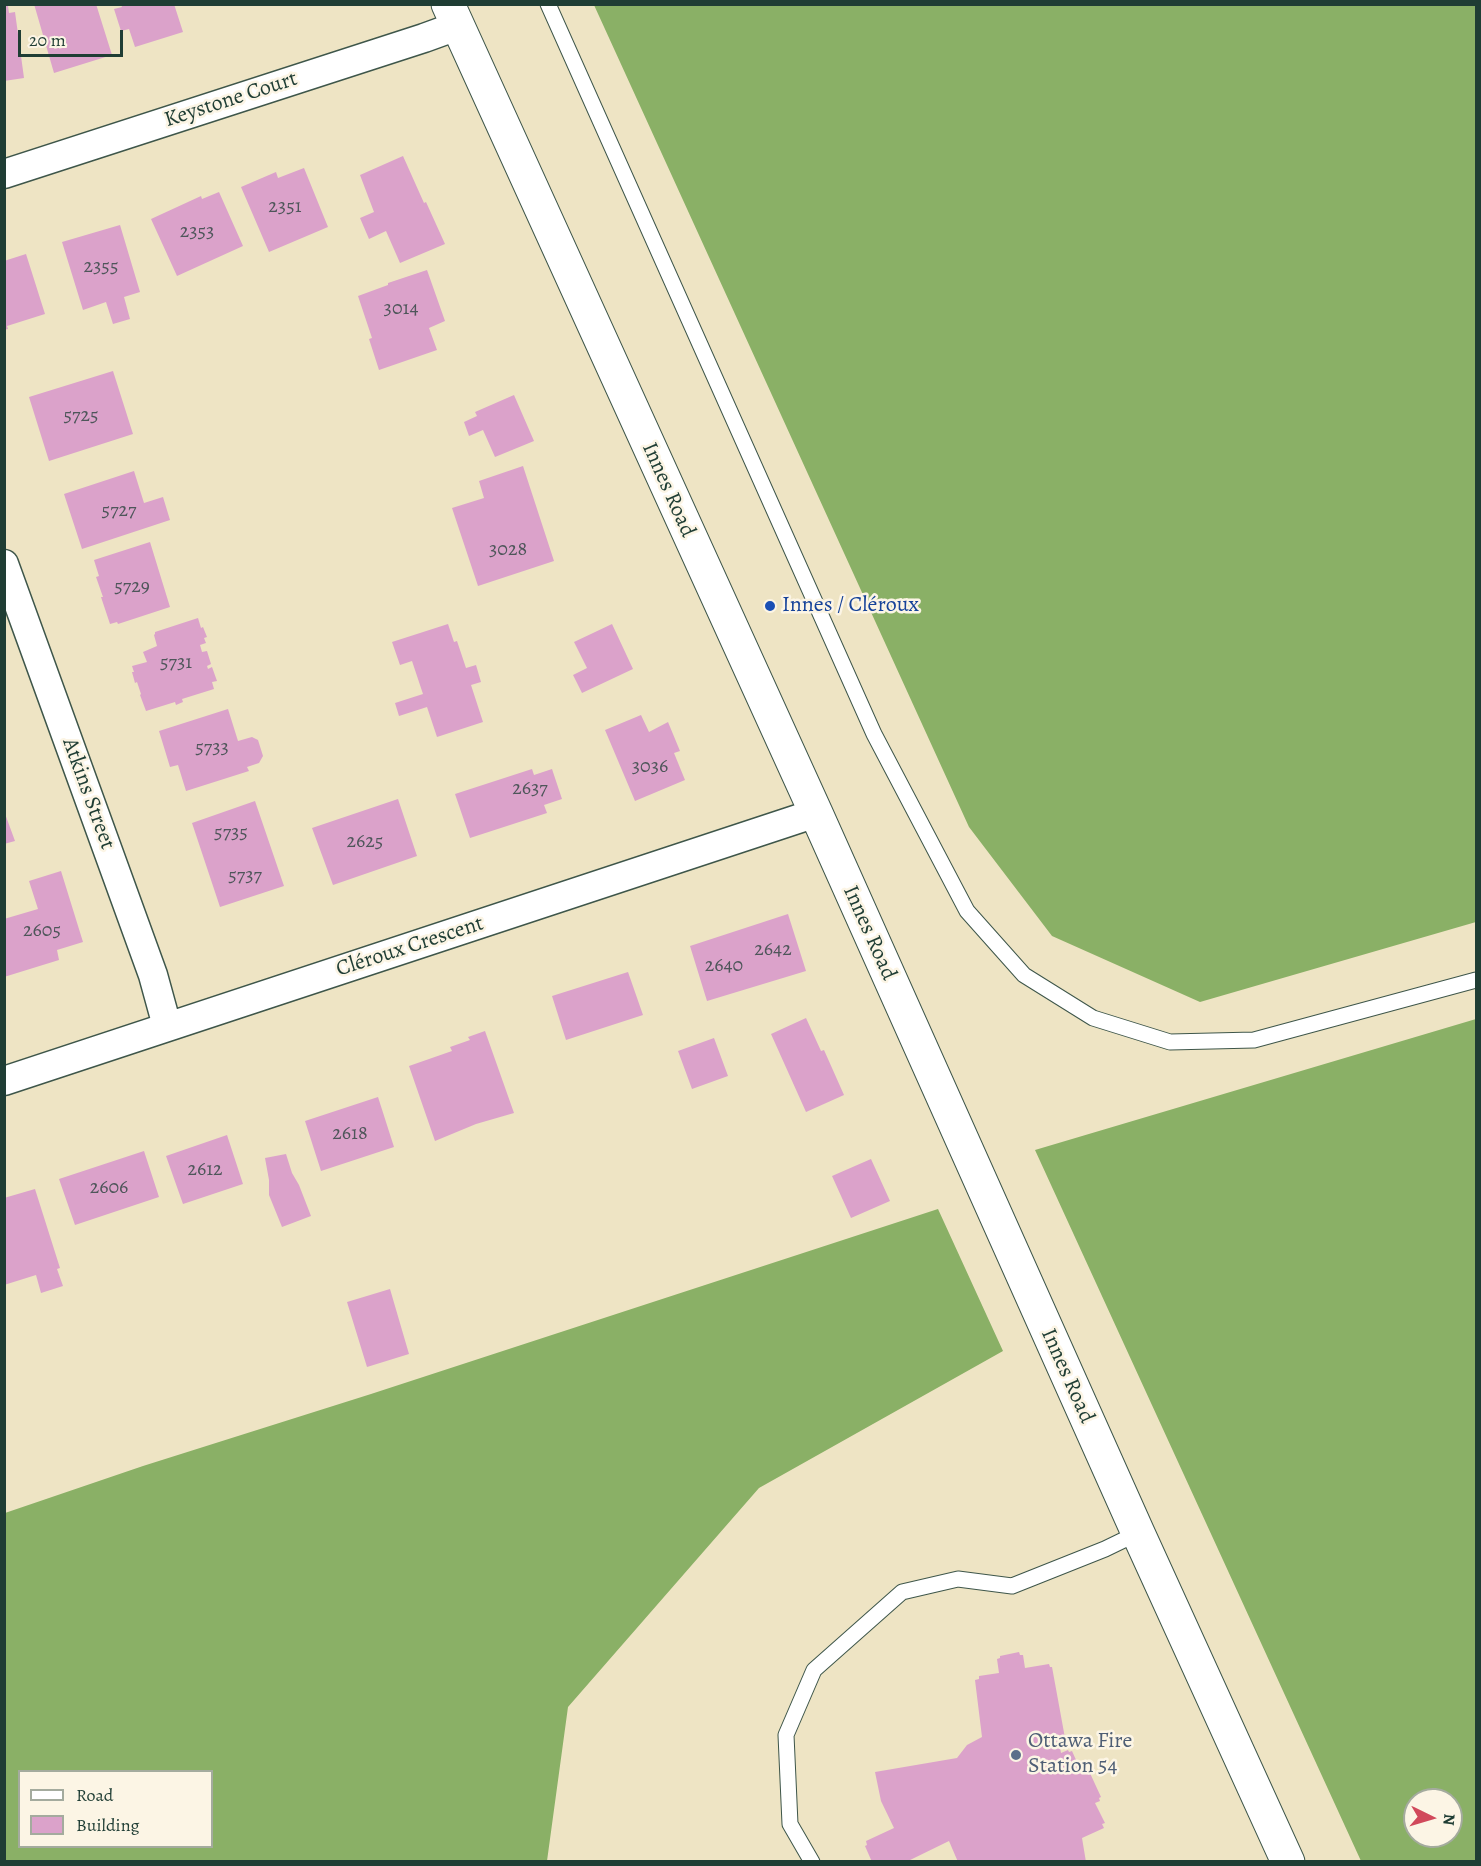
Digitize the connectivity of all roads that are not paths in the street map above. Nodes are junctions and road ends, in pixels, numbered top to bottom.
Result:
1 (549, 4) edge
2 (452, 15) edge
3 (4, 174) edge
4 (4, 564) edge
5 (816, 813) junction
6 (1476, 980) edge
7 (167, 1026) junction
8 (4, 1081) edge
9 (1138, 1533) junction
10 (812, 1862) edge
11 (1288, 1862) edge

1 - 6 lane
2 - 3 street, Keystone Court
2 - 5 street, Innes Road
4 - 7 street, Atkins Street
5 - 7 street, Cléroux Crescent
5 - 9 street, Innes Road
7 - 8 street, Cléroux Crescent
9 - 10 lane
9 - 11 street, Innes Road

